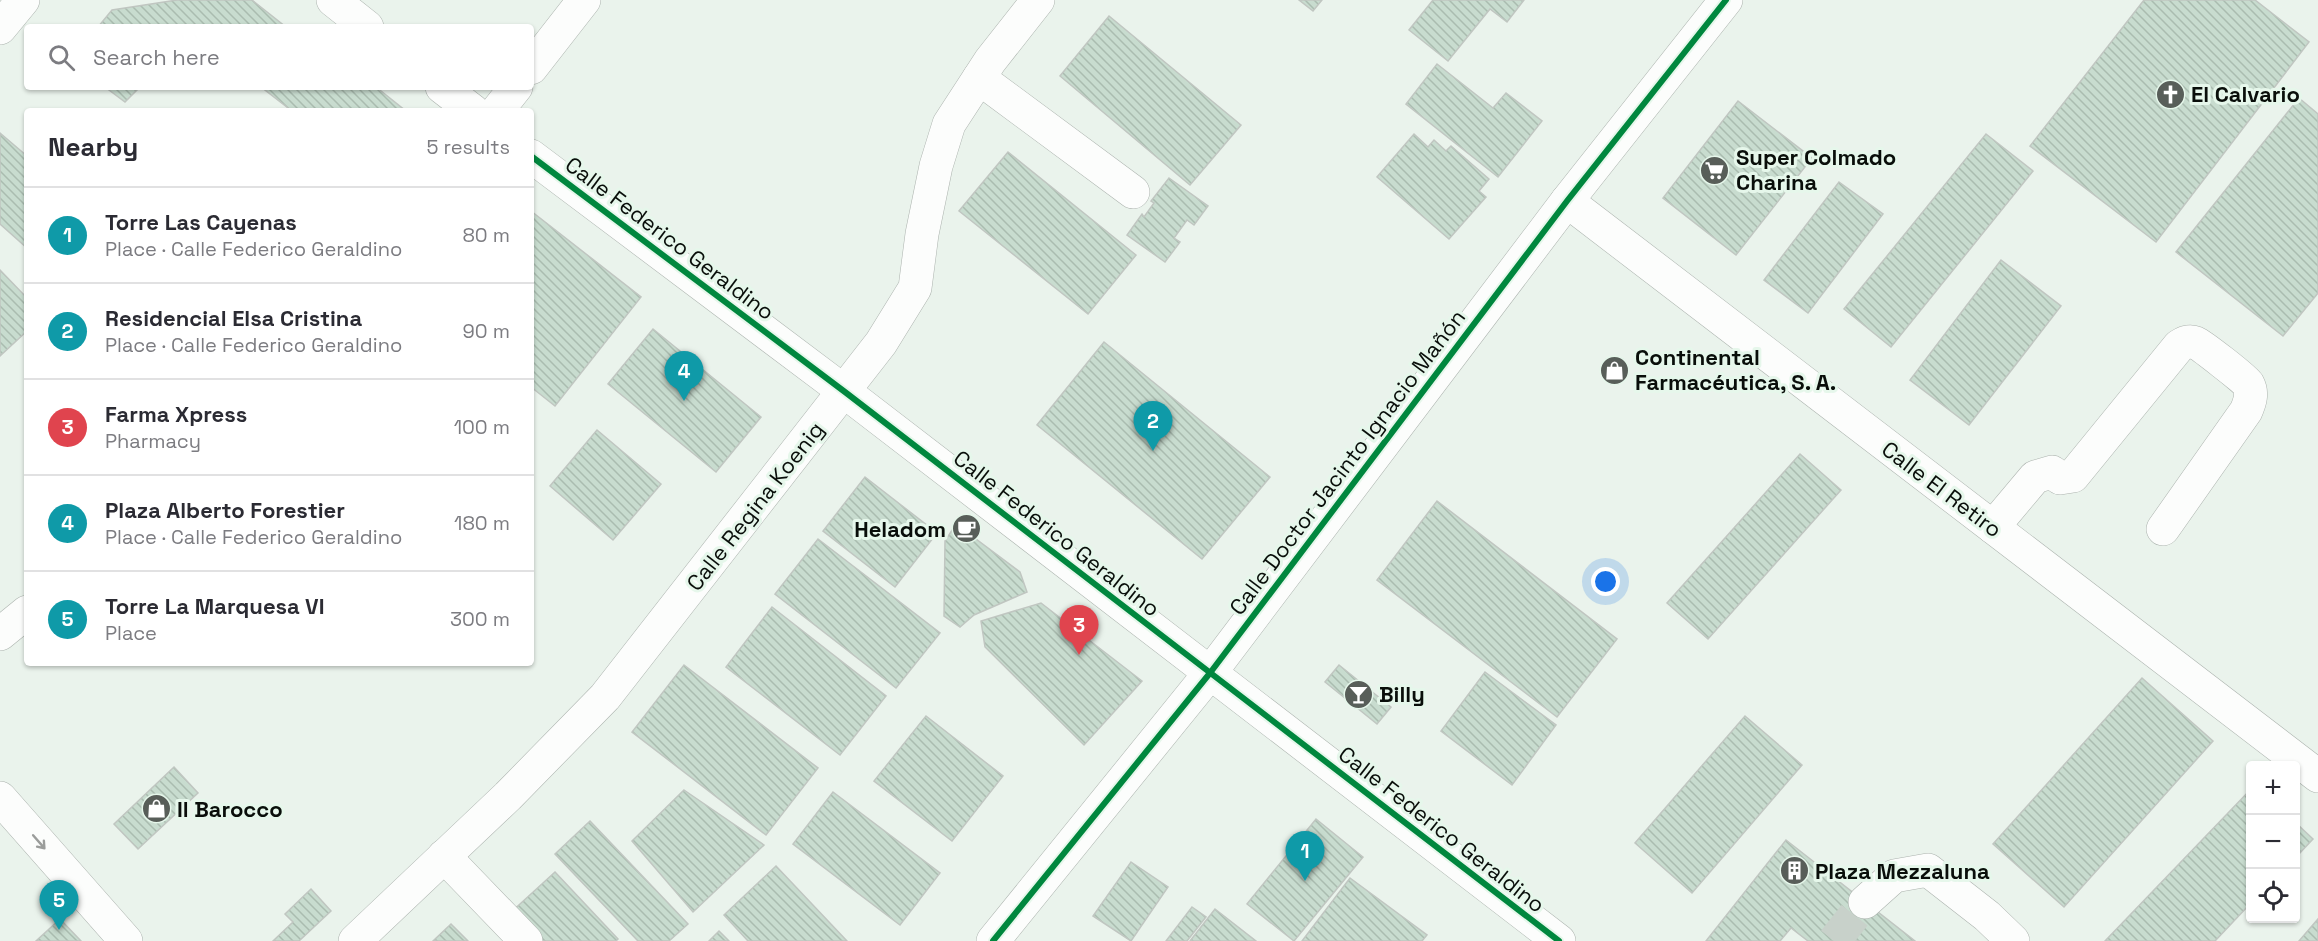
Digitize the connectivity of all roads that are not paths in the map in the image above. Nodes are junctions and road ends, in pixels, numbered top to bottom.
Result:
1 (23, 0) edge
2 (333, 0) edge
3 (584, 0) edge
4 (1038, 0) edge
5 (1726, 0) edge
6 (363, 24) edge
7 (0, 28) edge
8 (534, 64) edge
9 (979, 78) junction
10 (446, 90) edge
11 (514, 90) edge
12 (469, 108) edge
13 (499, 108) edge
14 (534, 158) edge
15 (1133, 192) dead end
16 (1567, 201) junction
17 (844, 392) junction
18 (1993, 527) junction
19 (2163, 529) dead end
20 (24, 614) edge
21 (0, 634) edge
22 (1210, 673) junction
23 (2318, 776) edge
24 (0, 798) edge
25 (444, 856) junction
26 (1865, 902) tunnel mouth
27 (126, 941) edge
28 (355, 941) edge
29 (526, 941) edge
30 (993, 941) edge
31 (1558, 941) edge
32 (2013, 941) edge

1 - 7 street
2 - 6 street
3 - 8 street
4 - 9 street, Calle Regina Koenig
5 - 16 street, Calle Doctor Jacinto Ignacio Mañón
9 - 15 street
9 - 17 street, Calle Regina Koenig
10 - 12 street
11 - 13 street
14 - 17 street, Calle Federico Geraldino
16 - 18 street, Calle El Retiro
16 - 22 street, Calle Doctor Jacinto Ignacio Mañón
17 - 22 street, Calle Federico Geraldino
17 - 25 street, Calle Regina Koenig
18 - 19 street
18 - 23 street, Calle El Retiro
20 - 21 street
22 - 30 street, Calle Doctor Jacinto Ignacio Mañón
22 - 31 street, Calle Federico Geraldino
24 -> 27 street
25 - 28 street, Calle Regina Koenig
25 - 29 street
26 - 32 street

